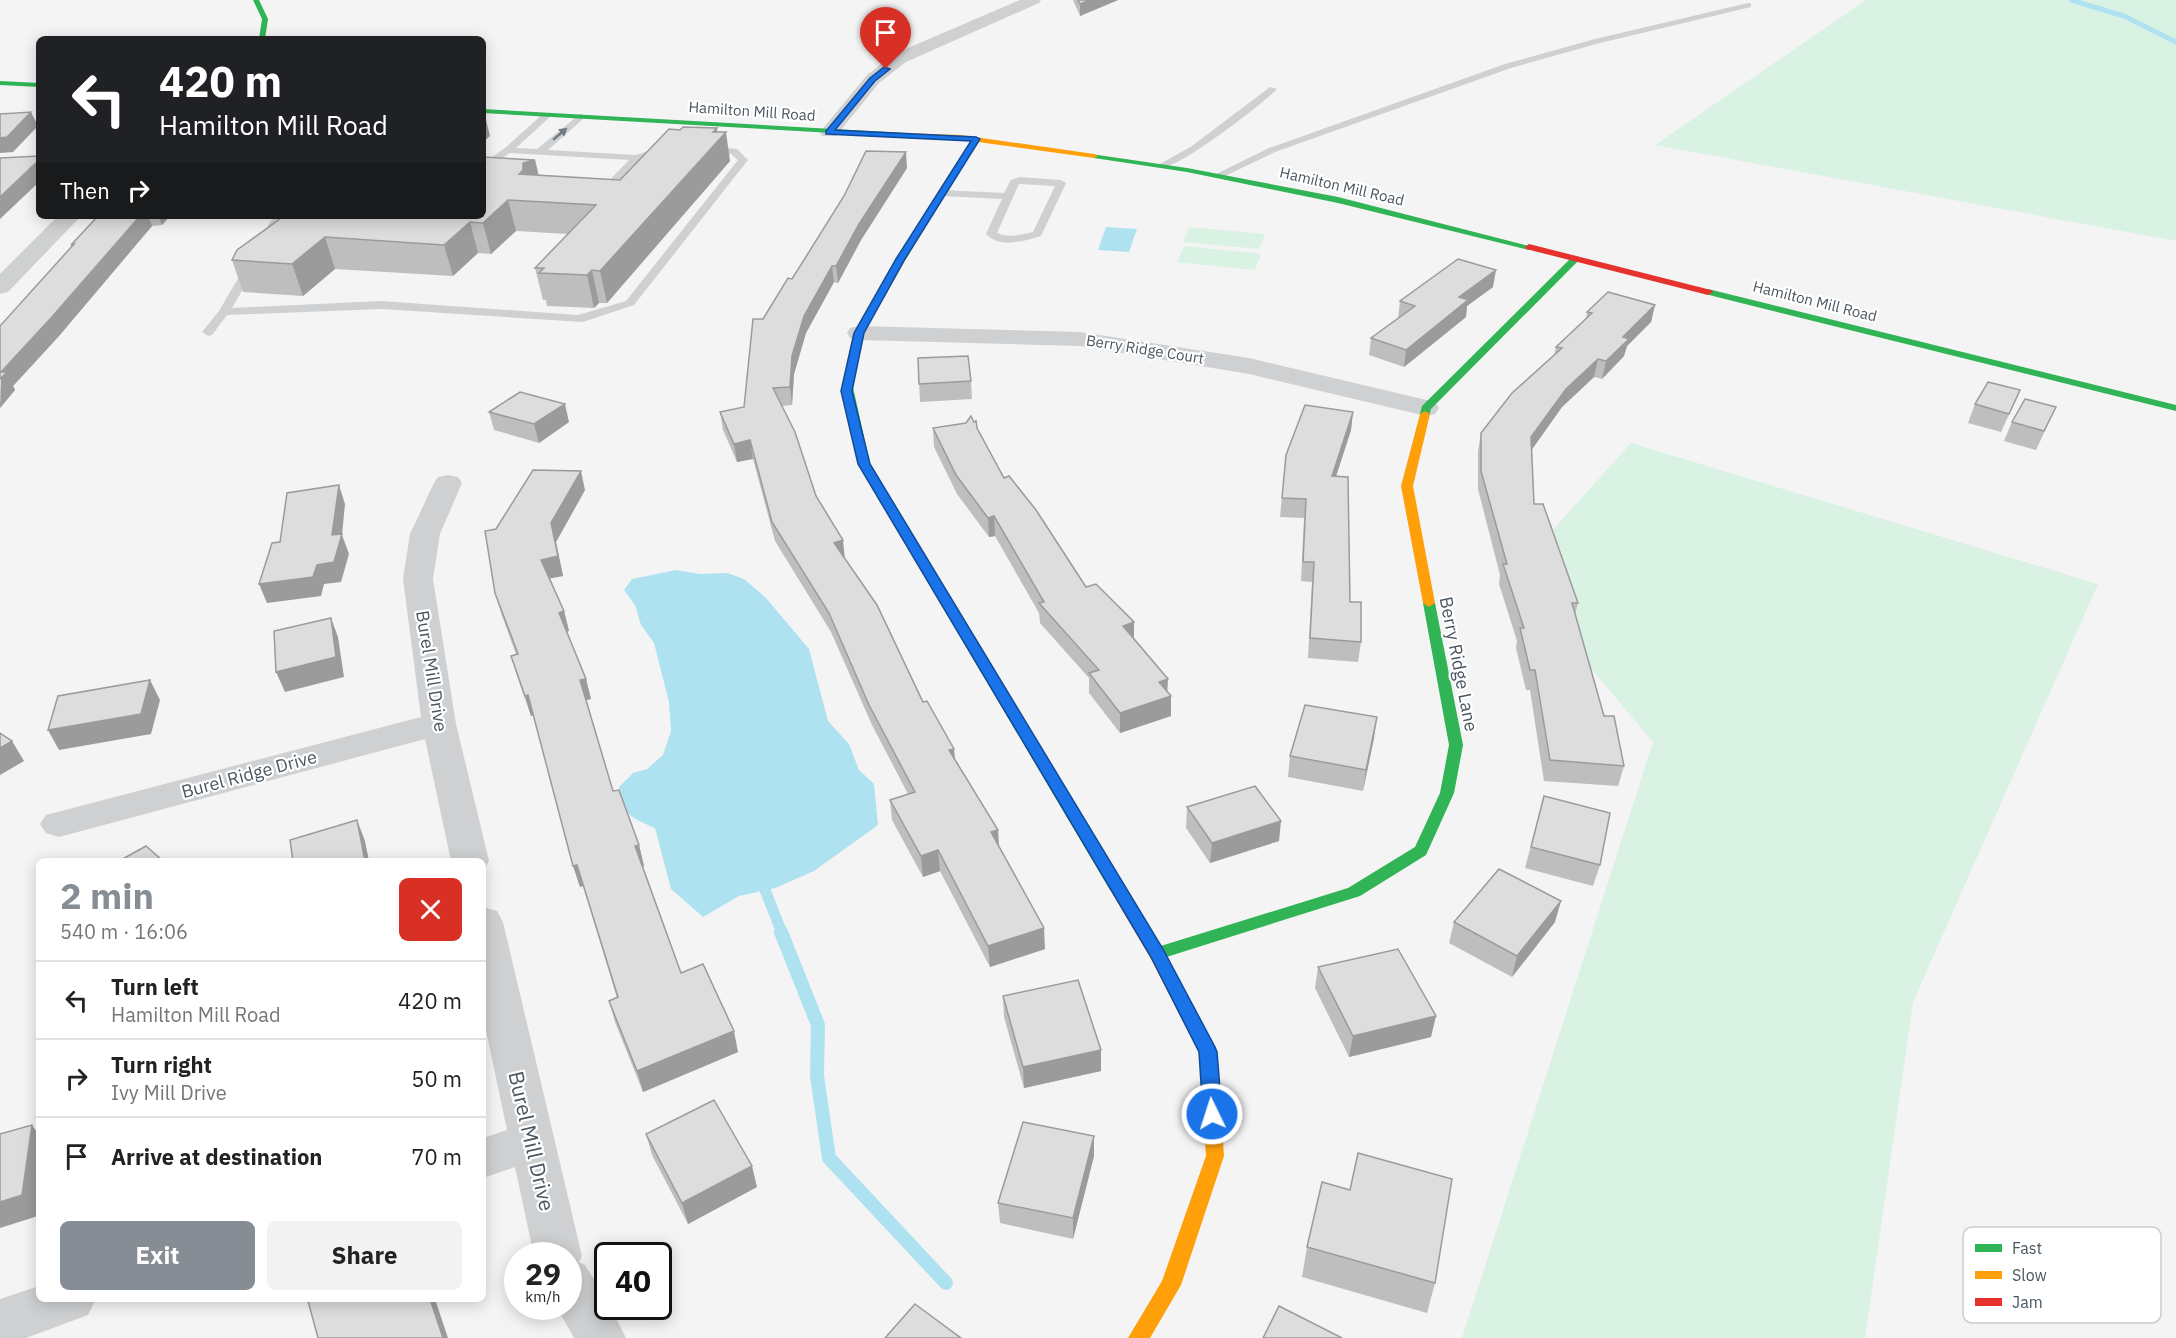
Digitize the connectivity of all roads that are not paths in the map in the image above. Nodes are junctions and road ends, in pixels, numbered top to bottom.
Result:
1 (256, 0) edge
2 (1034, 0) edge
3 (1748, 5) dead end
4 (262, 36) edge
5 (0, 83) edge
6 (36, 85) edge
7 (1273, 89) dead end
8 (486, 111) edge
9 (546, 115) junction
10 (580, 117) junction
11 (829, 132) junction
12 (976, 139) junction
13 (675, 148) edge
14 (695, 148) edge
15 (508, 150) junction
16 (540, 151) junction
17 (637, 158) junction
18 (486, 165) edge
19 (1164, 166) junction
20 (1217, 176) junction
21 (942, 193) junction
22 (587, 196) edge
23 (1008, 196) junction
24 (66, 219) edge
25 (279, 219) edge
26 (1575, 259) junction
27 (9, 268) edge
28 (0, 287) edge
29 (224, 312) junction
30 (208, 332) dead end
31 (859, 333) junction
32 (1426, 408) junction
33 (2176, 408) edge
34 (448, 483) dead end
35 (439, 724) junction
36 (59, 824) dead end
37 (469, 858) edge
38 (486, 935) edge
39 (1157, 954) junction
40 (532, 1142) junction
41 (486, 1157) edge
42 (555, 1242) edge
43 (62, 1302) edge
44 (582, 1305) edge
45 (0, 1323) edge
46 (601, 1338) edge
47 (1138, 1338) edge

1 - 4 street
2 - 11 street
3 - 20 lane
5 - 6 street
7 - 19 lane
8 - 9 street, Hamilton Mill Road
9 - 10 street, Hamilton Mill Road
9 - 15 lane
10 - 11 street, Hamilton Mill Road
16 -> 10 lane
11 - 12 street, Hamilton Mill Road
12 - 19 street, Hamilton Mill Road
12 - 21 street
13 - 17 lane
14 - 29 lane
15 - 16 lane
15 - 18 lane
16 - 17 lane
17 - 22 lane
19 - 20 street, Hamilton Mill Road
20 - 26 street, Hamilton Mill Road
21 - 23 lane
21 - 31 street
23 - 23 lane
24 - 27 street
25 - 29 lane
26 - 32 street
26 - 33 street, Hamilton Mill Road
27 - 28 street
29 - 30 lane
31 - 32 street, Berry Ridge Court
31 - 39 street
32 - 39 street, Berry Ridge Lane
34 - 35 street, Burel Mill Drive
35 - 36 street, Burel Ridge Drive
35 - 37 street, Burel Mill Drive
38 - 40 street, Burel Mill Drive
39 - 47 street
40 - 41 street
40 - 42 street, Burel Mill Drive
43 - 45 street
44 - 46 street

